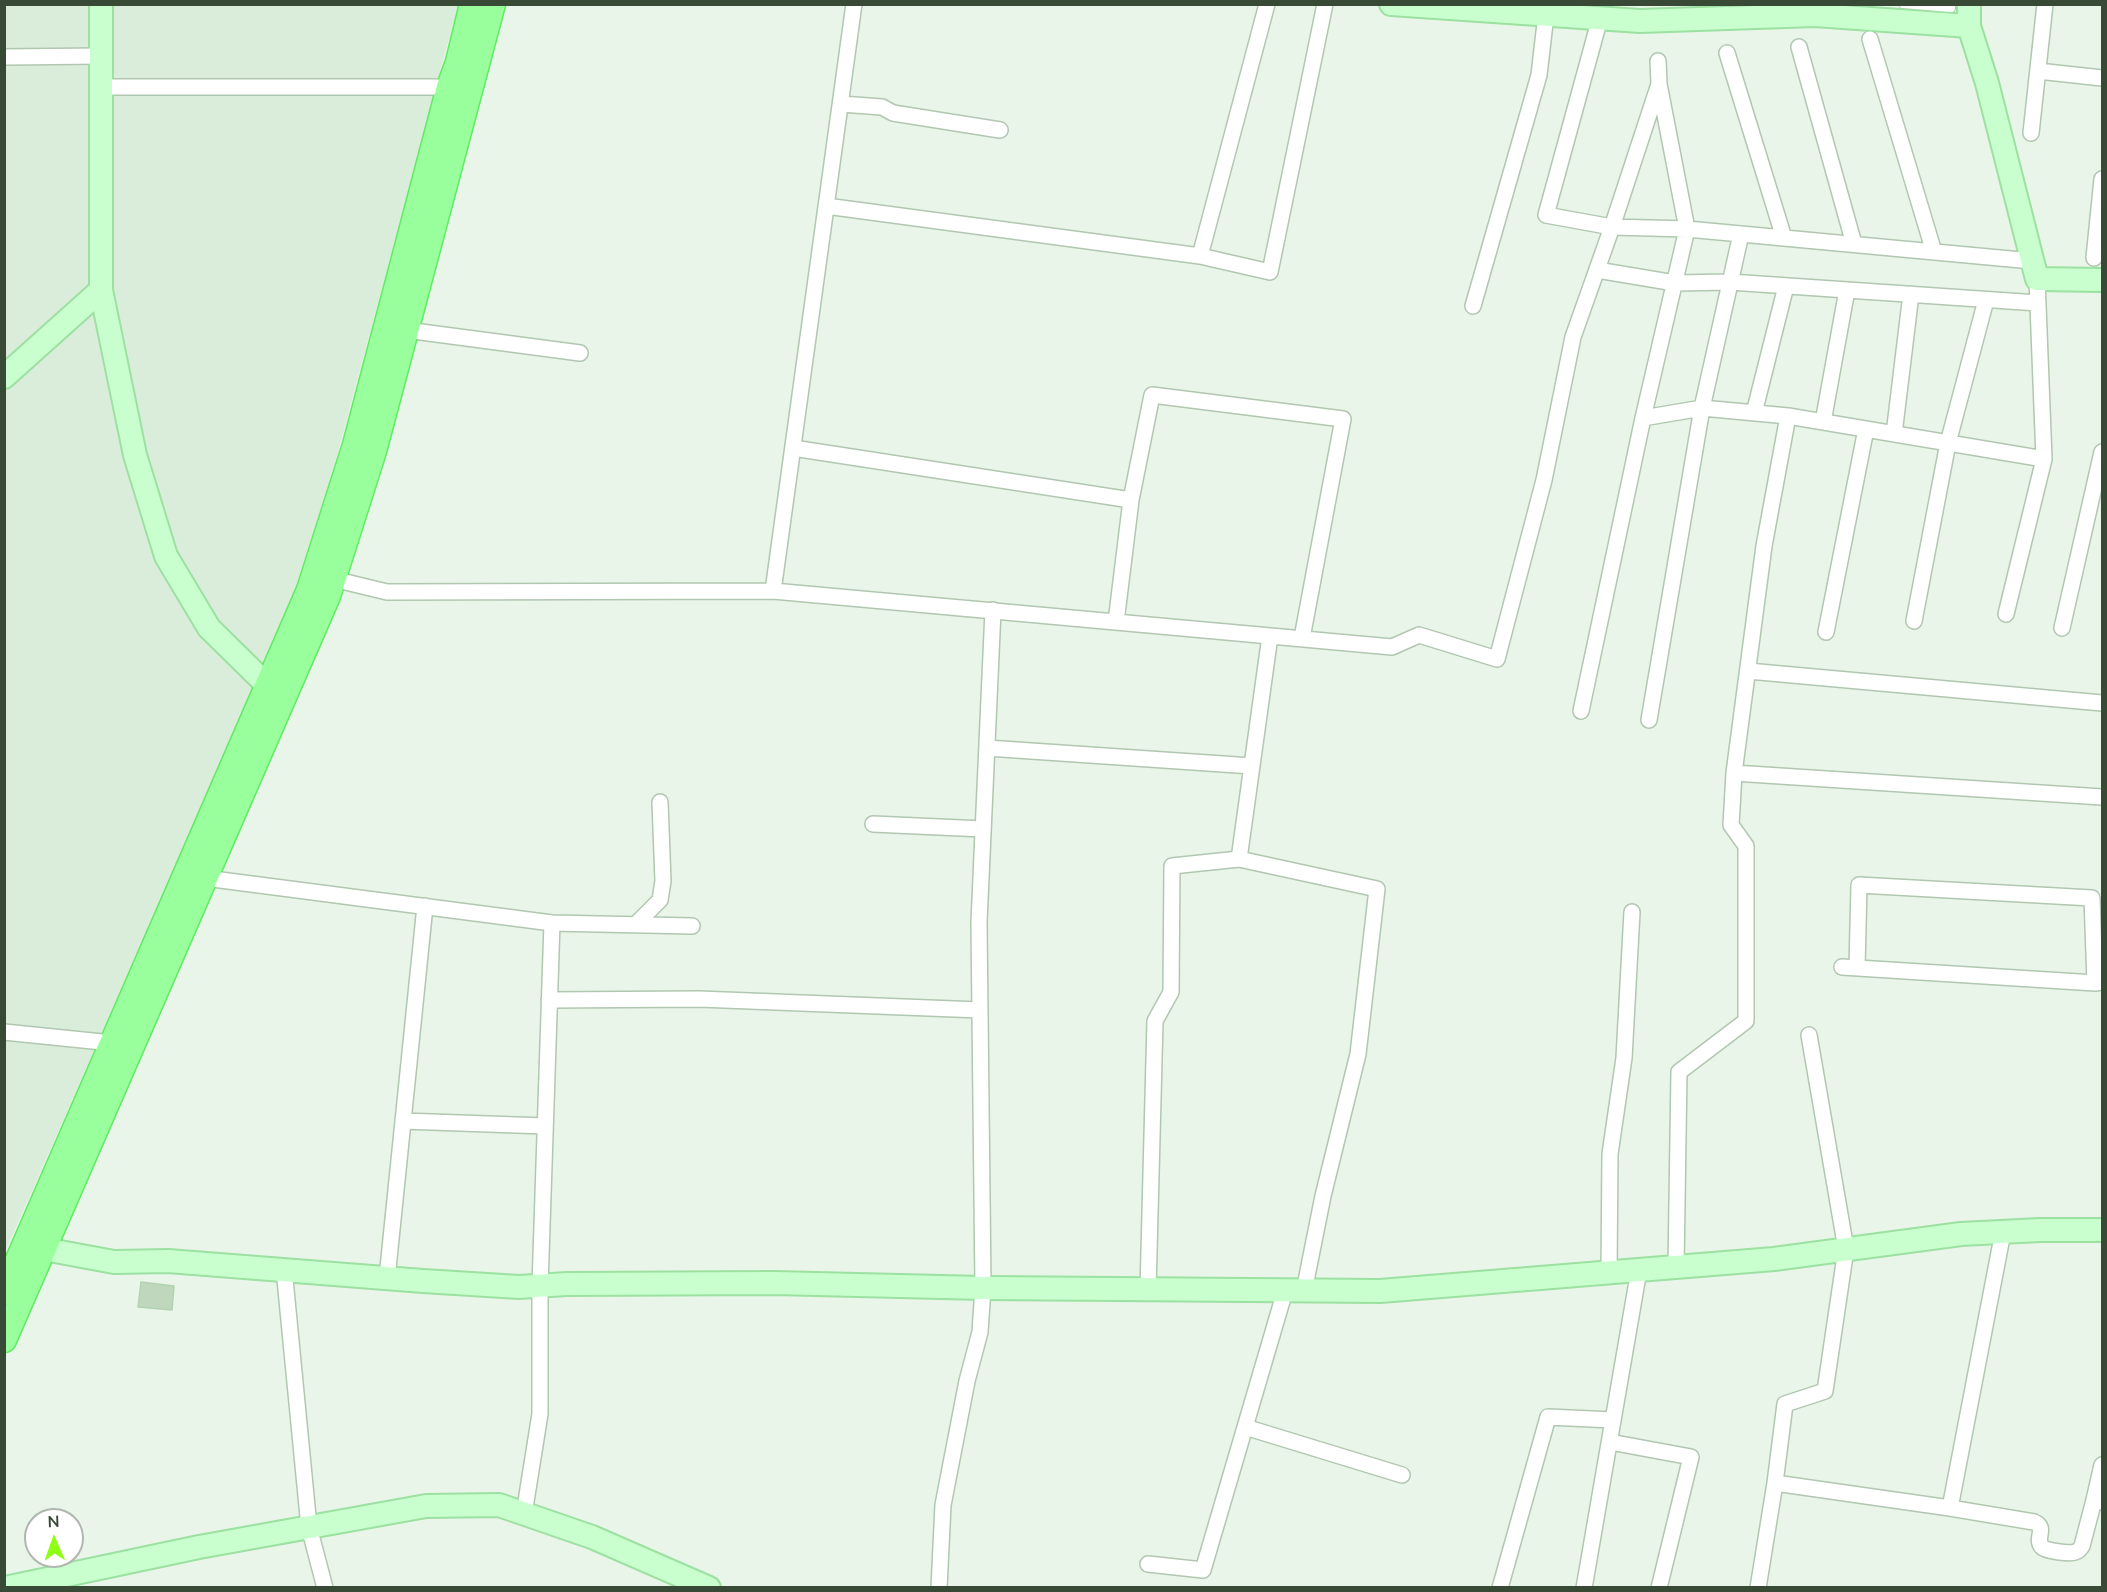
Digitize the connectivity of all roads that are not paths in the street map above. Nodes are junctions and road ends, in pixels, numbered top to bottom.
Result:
1 (101, 4) edge
2 (472, 4) edge
3 (493, 4) edge
4 (854, 4) edge
5 (1267, 4) edge
6 (1325, 4) edge
7 (1391, 4) edge
8 (1903, 4) edge
9 (2045, 4) edge
10 (1548, 9) edge
11 (1683, 12) edge
12 (1963, 13) edge
13 (1600, 18) junction
14 (1870, 39) dead end
15 (1799, 47) dead end
16 (1727, 53) dead end
17 (101, 56) junction
18 (4, 57) edge
19 (1658, 61) dead end
20 (2038, 71) junction
21 (2103, 78) edge
22 (1659, 84) junction
23 (101, 87) junction
24 (449, 87) junction
25 (841, 104) junction
26 (1000, 130) dead end
27 (2031, 133) dead end
28 (2103, 179) edge
29 (826, 206) junction
30 (1612, 226) junction
31 (1687, 229) junction
32 (1741, 234) junction
33 (1784, 238) junction
34 (1854, 244) junction
35 (1934, 252) junction
36 (1200, 256) junction
37 (2094, 258) dead end
38 (1597, 270) junction
39 (2035, 270) junction
40 (2103, 280) edge
41 (1730, 282) junction
42 (1675, 283) junction
43 (1786, 286) junction
44 (100, 290) junction
45 (1847, 290) junction
46 (1911, 294) junction
47 (1986, 300) junction
48 (2038, 303) junction
49 (1473, 306) dead end
50 (406, 330) junction
51 (580, 353) dead end
52 (4, 377) edge
53 (1702, 408) junction
54 (1754, 412) junction
55 (1788, 416) junction
56 (1643, 418) junction
57 (1823, 422) junction
58 (1866, 429) junction
59 (1894, 434) junction
60 (1948, 443) junction
61 (793, 448) junction
62 (2103, 452) edge
63 (2044, 459) junction
64 (1131, 500) junction
65 (324, 576) junction
66 (773, 591) junction
67 (993, 610) junction
68 (2006, 614) dead end
69 (1914, 621) dead end
70 (1116, 622) junction
71 (2062, 628) dead end
72 (1826, 632) dead end
73 (1270, 636) junction
74 (1302, 638) junction
75 (1748, 671) junction
76 (276, 691) junction
77 (2103, 703) edge
78 (1581, 711) dead end
79 (1649, 720) dead end
80 (987, 748) junction
81 (1252, 765) junction
82 (1734, 773) junction
83 (2103, 797) edge
84 (660, 802) dead end
85 (873, 824) dead end
86 (983, 829) junction
87 (1239, 859) junction
88 (205, 878) junction
89 (425, 906) junction
90 (1632, 912) dead end
91 (552, 923) junction
92 (635, 925) junction
93 (692, 926) dead end
94 (2099, 983) edge
95 (549, 999) junction
96 (980, 1010) junction
97 (4, 1032) edge
98 (1809, 1035) dead end
99 (112, 1043) junction
100 (403, 1122) junction
101 (545, 1126) junction
102 (2103, 1230) edge
103 (2003, 1232) junction
104 (35, 1246) junction
105 (1846, 1250) junction
106 (1676, 1267) junction
107 (284, 1269) junction
108 (1639, 1270) junction
109 (1609, 1273) junction
110 (387, 1278) junction
111 (7, 1280) edge
112 (540, 1286) junction
113 (983, 1288) junction
114 (1148, 1290) junction
115 (1294, 1291) junction
116 (4, 1340) edge
117 (1613, 1420) junction
118 (1245, 1428) junction
119 (1610, 1442) junction
120 (2103, 1465) edge
121 (1402, 1475) dead end
122 (1775, 1483) junction
123 (2098, 1501) edge
124 (1950, 1508) junction
125 (524, 1514) junction
126 (309, 1527) junction
127 (1148, 1564) dead end
128 (5, 1587) edge
129 (325, 1587) edge
130 (709, 1587) edge
131 (939, 1587) edge
132 (1500, 1587) edge
133 (1584, 1587) edge
134 (1659, 1587) edge
135 (1758, 1587) edge

1 - 17 street
2 - 24 main road
3 - 50 main road
4 - 25 street
5 - 36 street
6 - 36 street
7 - 10 street
8 - 12 lane
9 - 20 street
10 - 13 street
10 - 49 street
11 - 12 street
11 - 13 street
12 - 39 street
13 - 30 street
14 - 35 street
15 - 34 street
16 - 33 street
17 - 18 street
17 - 23 street
19 - 22 street
20 - 21 street
20 - 27 street
22 - 30 street
22 - 31 street
23 - 24 street
23 - 44 street
24 - 65 main road
25 - 26 street
25 - 29 street
28 - 37 street
29 - 36 street
29 - 61 street
30 - 31 street
30 - 38 street
31 - 32 street
31 - 42 street
32 - 33 street
32 - 41 street
33 - 34 street
34 - 35 street
35 - 39 street
38 - 42 street
38 - 74 street
39 - 40 street
39 - 48 street
41 - 42 street
41 - 43 street
41 - 53 street
42 - 56 street
43 - 45 street
43 - 54 street
44 - 52 street
44 - 76 street
45 - 46 street
45 - 57 street
46 - 47 street
46 - 59 street
47 - 48 street
47 - 60 street
48 - 63 street
50 - 51 street
50 - 65 main road
53 - 54 street
53 - 56 street
53 - 79 street
54 - 55 street
55 - 57 street
55 - 75 street
56 - 78 street
57 - 58 street
58 - 59 street
58 - 72 street
59 - 60 street
60 - 63 street
60 - 69 street
61 - 64 street
61 - 66 street
62 - 71 street
63 - 68 street
64 - 70 street
64 - 74 street
65 - 66 street
65 - 76 main road
66 - 67 street
67 - 70 street
67 - 80 street
70 - 73 street
73 - 74 street
73 - 81 street
75 - 77 street
75 - 82 street
76 - 88 main road
76 - 99 main road
80 - 81 street
80 - 86 street
81 - 87 street
82 - 83 street
82 - 106 street
84 - 92 street
85 - 86 street
86 - 96 street
87 - 114 street
87 - 115 street
88 - 89 street
88 - 104 main road
89 - 91 street
89 - 100 street
90 - 109 street
91 - 92 street
91 - 95 street
92 - 93 street
94 - 94 street
95 - 96 street
95 - 101 street
96 - 113 street
97 - 99 street
98 - 105 street
99 - 104 main road
100 - 101 street
100 - 110 street
101 - 112 street
102 - 103 street
103 - 105 street
103 - 124 street
104 - 107 street
104 - 111 main road
104 - 116 main road
105 - 106 street
105 - 122 street
106 - 108 street
107 - 110 street
107 - 126 street
108 - 109 street
108 - 117 street
109 - 115 street
110 - 112 street
112 - 113 street
112 - 125 street
113 - 114 street
113 - 131 street
114 - 115 street
115 - 118 street
117 - 119 street
117 - 132 street
118 - 121 street
118 - 127 street
119 - 133 street
119 - 134 street
120 - 123 street
122 - 124 street
122 - 135 street
123 - 124 street
125 - 126 street
125 - 130 street
126 - 128 street
126 - 129 street

